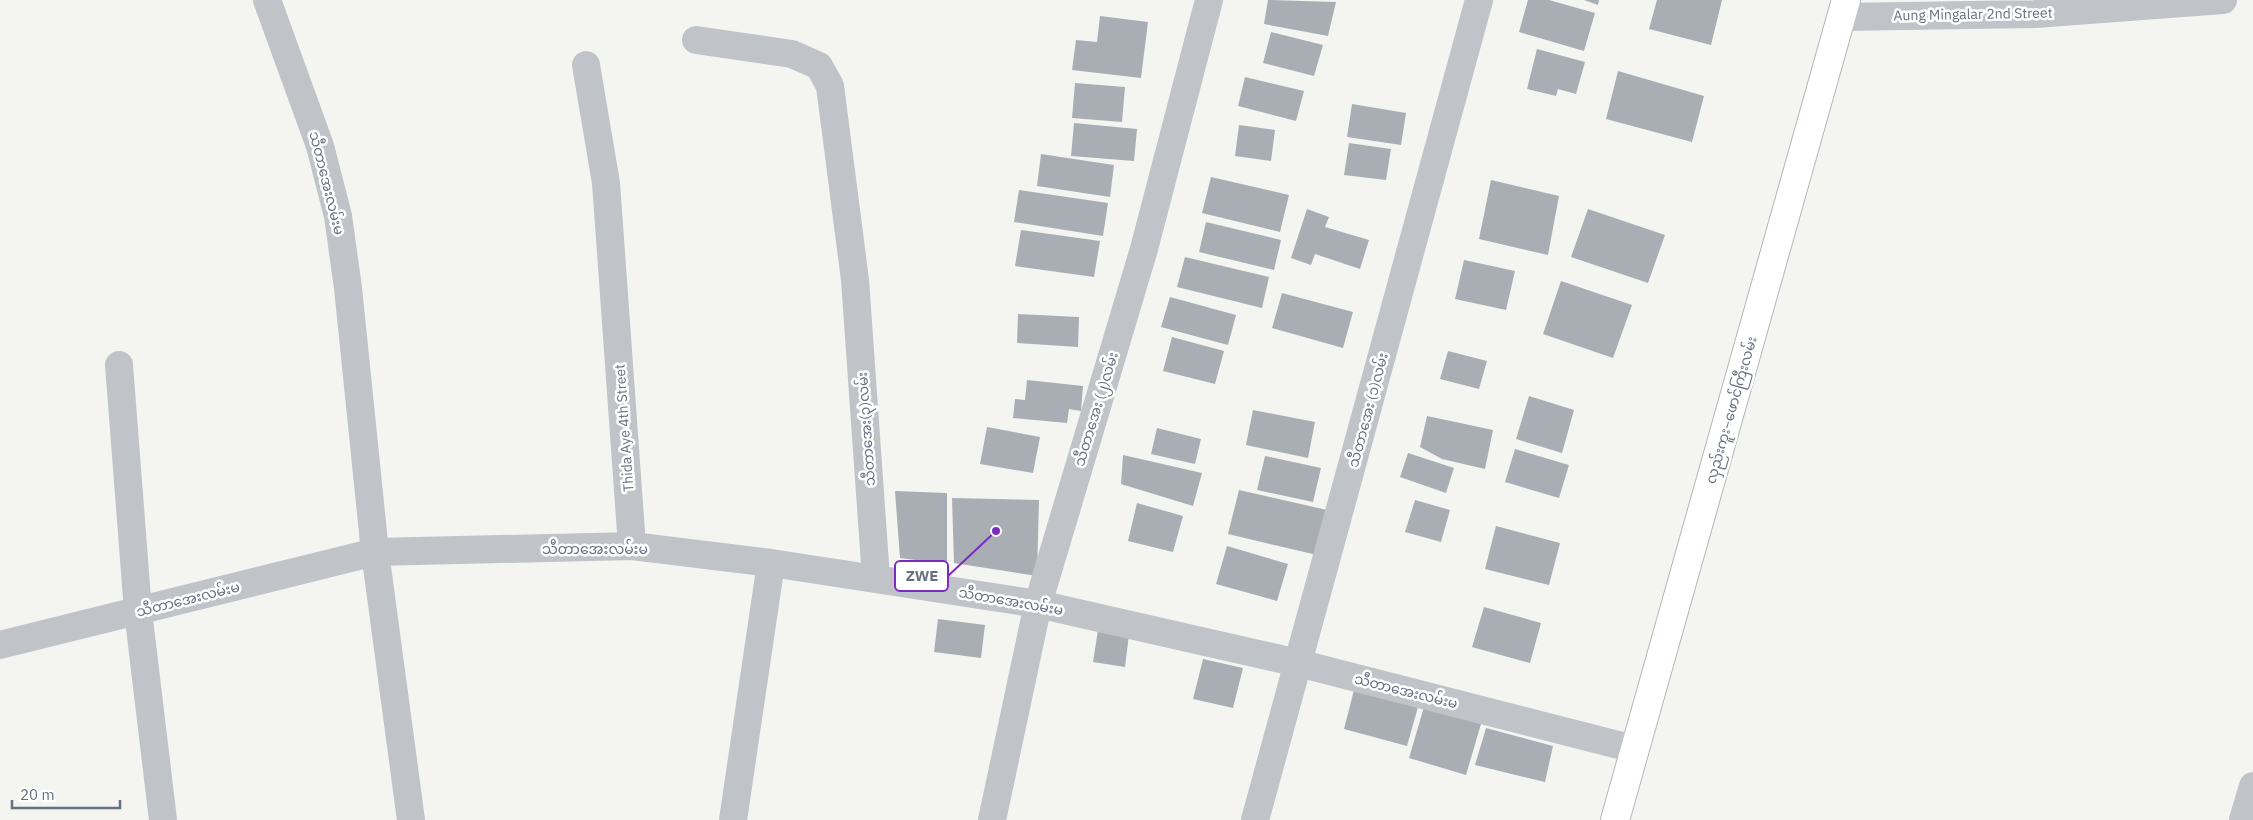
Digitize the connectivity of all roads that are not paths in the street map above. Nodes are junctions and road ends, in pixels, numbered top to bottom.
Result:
1 (267, 0) edge
2 (1209, 0) edge
3 (1479, 0) edge
4 (2223, 0) edge
5 (1844, 8) edge
6 (696, 40) dead end
7 (586, 64) dead end
8 (119, 365) dead end
9 (632, 546) junction
10 (375, 552) junction
11 (771, 562) junction
12 (876, 578) junction
13 (1038, 604) junction
14 (138, 611) junction
15 (0, 644) edge
16 (1298, 663) junction
17 (1634, 749) junction
18 (2253, 786) edge
19 (163, 820) edge
20 (411, 820) edge
21 (732, 820) edge
22 (992, 820) edge
23 (1255, 820) edge
24 (1615, 820) edge
25 (2243, 820) edge

1 - 10 street, သီတာအေးလမ်းမ
2 - 13 street, သီတာအေး (၂)လမ်း
3 - 16 street, သီတာအေး (၁)လမ်း
4 - 5 street, Aung Mingalar 2nd Street
5 - 17 main road, လှည်းကူး−ဖောင်ကြီးလမ်း
6 - 12 street, သီတာအေး(၃)လမ်း
7 - 9 street, Thida Aye 4th Street
8 - 14 street
9 - 10 street, သီတာအေးလမ်းမ
9 - 11 street, သီတာအေးလမ်းမ
10 - 14 street, သီတာအေးလမ်းမ
10 - 20 street, သီတာအေးလမ်းမ
11 - 12 street, သီတာအေးလမ်းမ
11 - 21 street
12 - 13 street, သီတာအေးလမ်းမ
13 - 16 street, သီတာအေးလမ်းမ
13 - 22 street, သီတာအေး (၂)လမ်း
14 - 15 street, သီတာအေးလမ်းမ
14 - 19 street
16 - 17 street, သီတာအေးလမ်းမ
16 - 23 street, သီတာအေး (၁)လမ်း
17 - 24 main road, လှည်းကူး−ဖောင်ကြီးလမ်း
18 - 25 street

